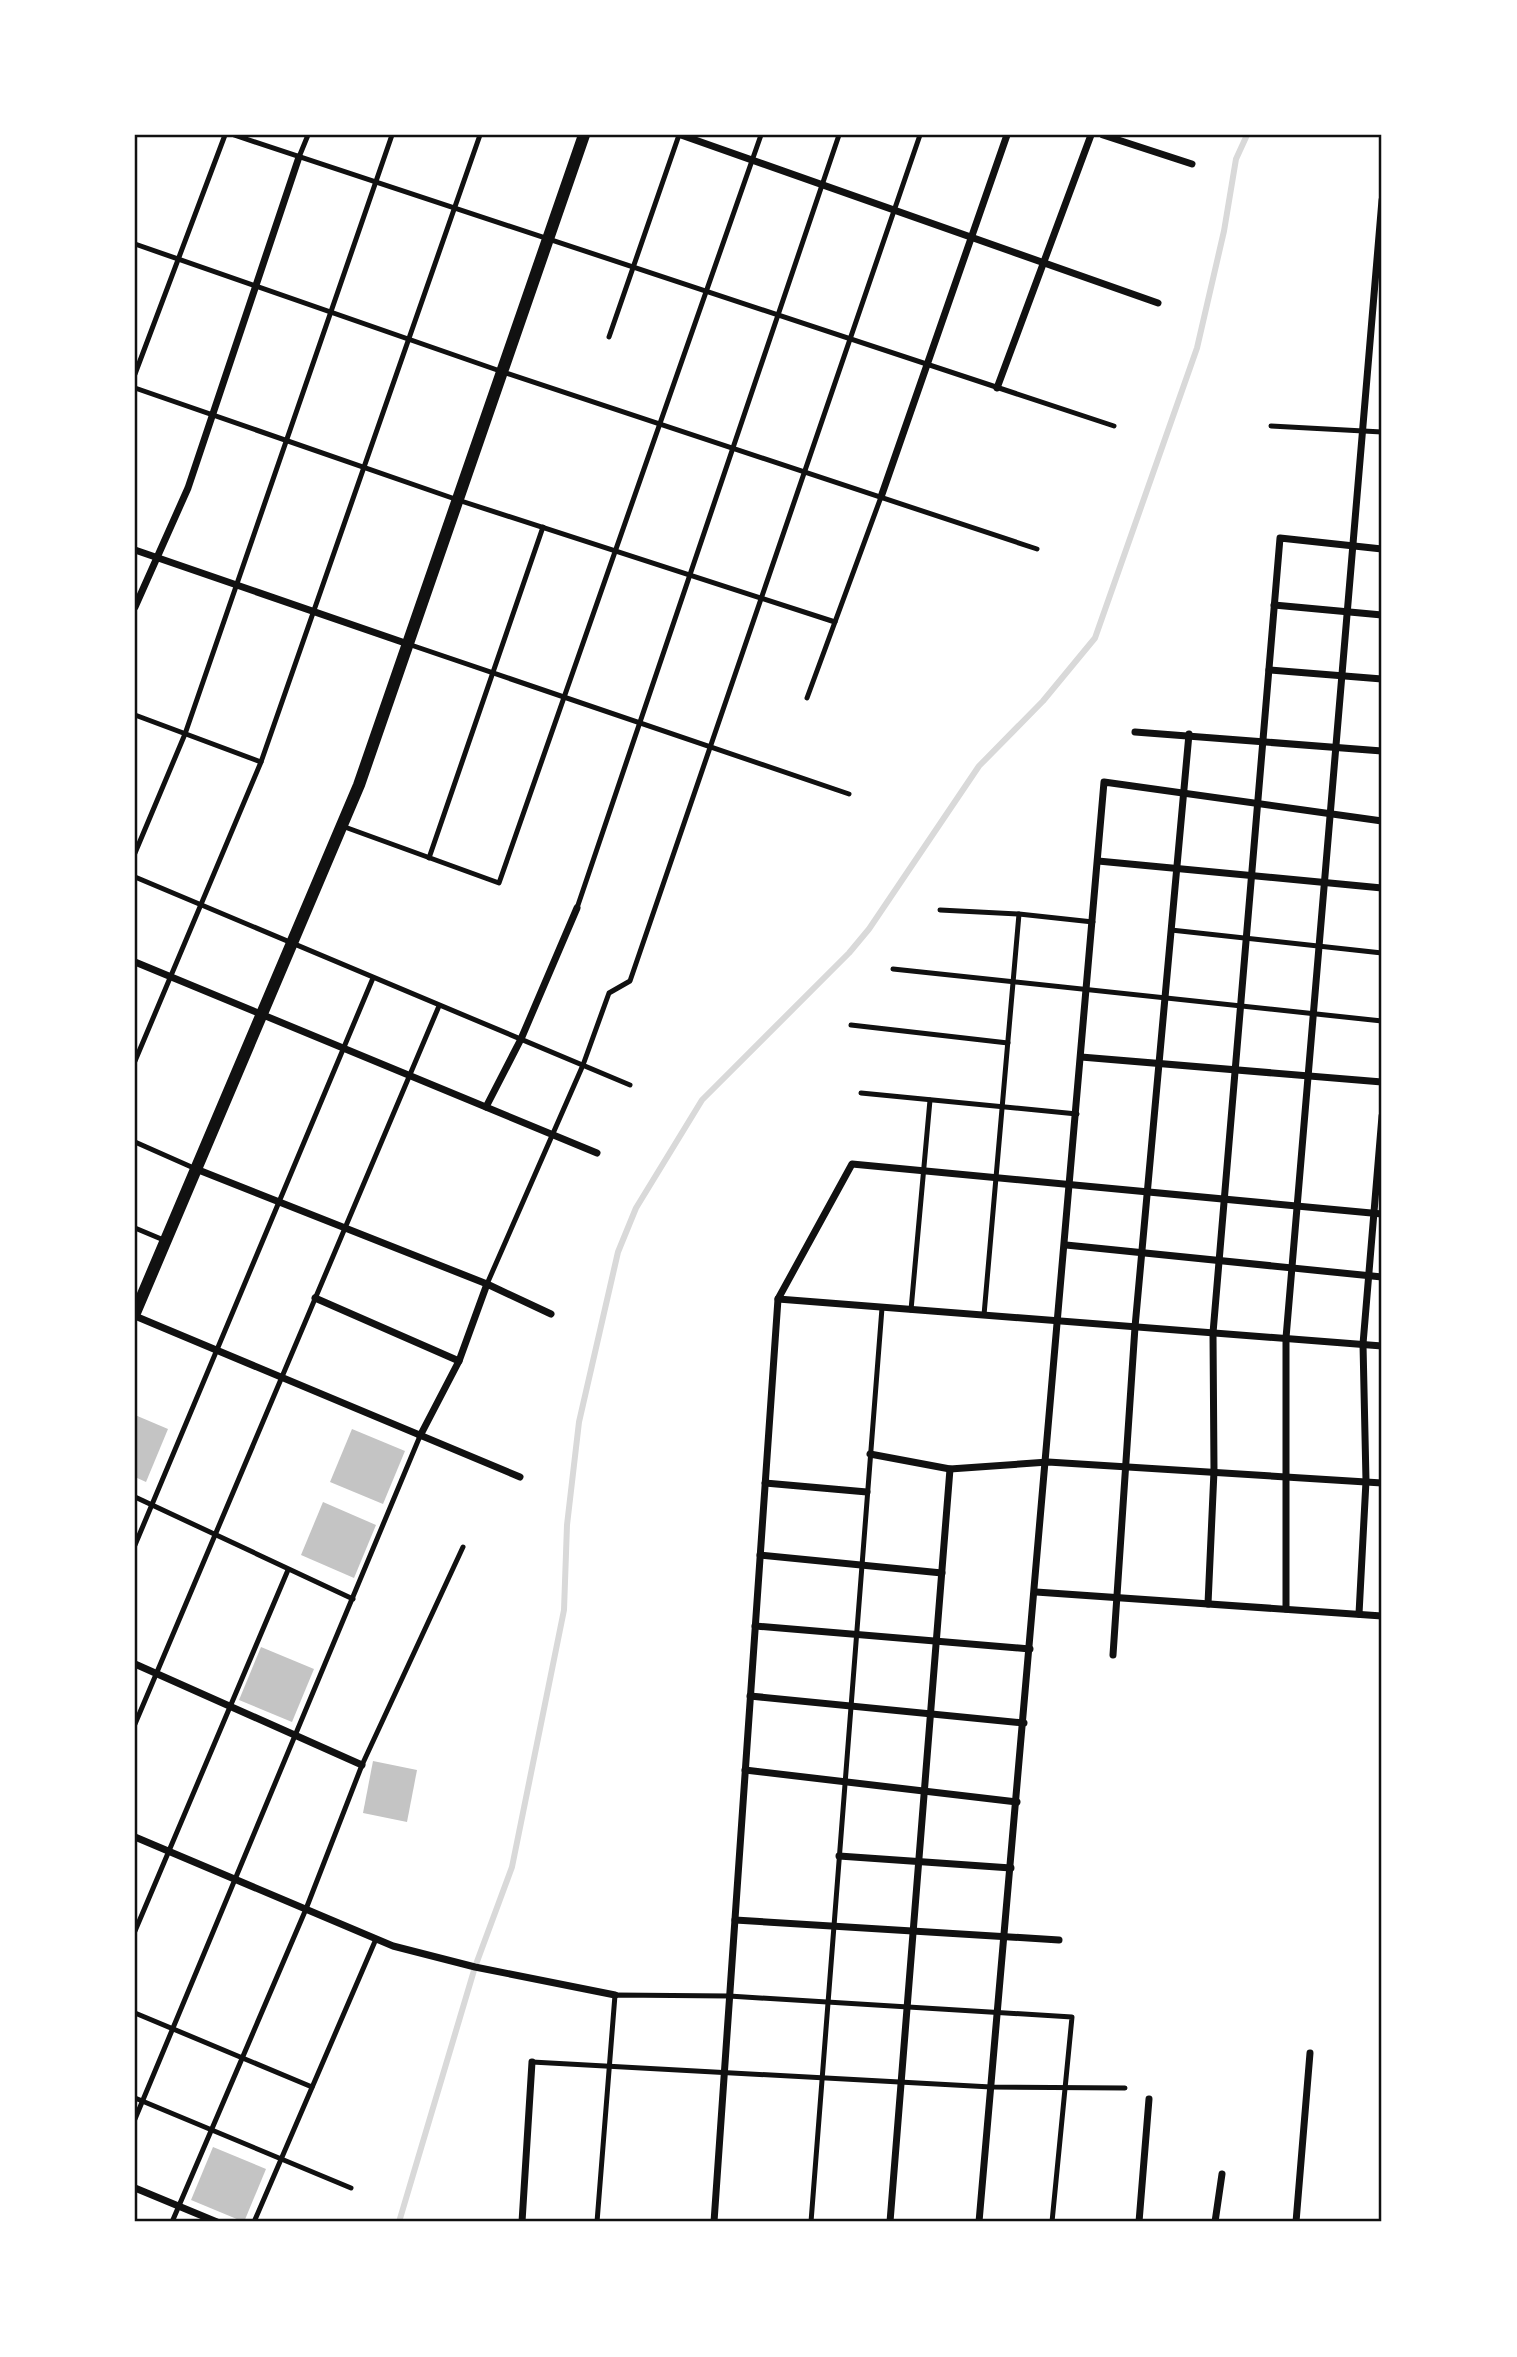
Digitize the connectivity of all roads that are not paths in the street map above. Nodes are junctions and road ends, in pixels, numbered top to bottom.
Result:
1 (225, 135) edge
2 (234, 135) edge
3 (308, 135) edge
4 (391, 135) edge
5 (480, 135) edge
6 (584, 135) edge
7 (680, 135) edge
8 (761, 135) edge
9 (839, 135) edge
10 (920, 135) edge
11 (1007, 135) edge
12 (1091, 135) edge
13 (1103, 135) edge
14 (299, 157) junction
15 (752, 160) junction
16 (1192, 163) dead end
17 (375, 182) junction
18 (822, 184) junction
19 (1382, 200) edge
20 (454, 209) junction
21 (895, 210) junction
22 (973, 238) junction
23 (547, 240) junction
24 (135, 244) edge
25 (178, 259) junction
26 (1045, 263) junction
27 (633, 268) junction
28 (256, 286) junction
29 (706, 292) junction
30 (1378, 300) edge
31 (1158, 303) dead end
32 (330, 312) junction
33 (778, 316) junction
34 (609, 337) dead end
35 (409, 339) junction
36 (850, 339) junction
37 (929, 366) junction
38 (503, 372) junction
39 (135, 374) edge
40 (135, 388) edge
41 (997, 388) junction
42 (213, 415) junction
43 (660, 424) junction
44 (1114, 426) dead end
45 (1271, 426) dead end
46 (1363, 431) junction
47 (1382, 432) edge
48 (286, 440) junction
49 (733, 448) junction
50 (364, 467) junction
51 (805, 472) junction
52 (881, 497) junction
53 (458, 500) junction
54 (543, 527) junction
55 (1353, 545) junction
56 (1037, 549) dead end
57 (1382, 549) edge
58 (135, 550) edge
59 (615, 551) junction
60 (156, 558) junction
61 (690, 575) junction
62 (236, 585) junction
63 (762, 597) junction
64 (1275, 606) junction
65 (135, 607) edge
66 (314, 612) junction
67 (1348, 612) junction
68 (1382, 615) edge
69 (835, 622) junction
70 (408, 644) junction
71 (1269, 670) junction
72 (493, 673) junction
73 (1342, 676) junction
74 (1382, 679) edge
75 (564, 697) junction
76 (807, 698) dead end
77 (135, 715) edge
78 (640, 723) junction
79 (1135, 732) dead end
80 (186, 734) junction
81 (1189, 734) junction
82 (1263, 741) junction
83 (711, 747) junction
84 (1336, 747) junction
85 (1382, 751) edge
86 (261, 762) junction
87 (1183, 793) junction
88 (849, 794) dead end
89 (1258, 803) junction
90 (1331, 813) junction
91 (1382, 821) edge
92 (342, 826) junction
93 (135, 853) edge
94 (429, 858) junction
95 (1098, 861) junction
96 (1176, 868) junction
97 (1252, 876) junction
98 (135, 877) edge
99 (1325, 883) junction
100 (1382, 888) edge
101 (201, 905) junction
102 (577, 908) joint
103 (940, 910) dead end
104 (1020, 914) junction
105 (1093, 922) junction
106 (1171, 930) junction
107 (1247, 939) junction
108 (292, 943) junction
109 (1319, 947) junction
110 (1382, 953) edge
111 (135, 962) edge
112 (893, 970) dead end
113 (170, 976) junction
114 (373, 978) junction
115 (1014, 982) junction
116 (1087, 990) junction
117 (1165, 998) junction
118 (439, 1006) junction
119 (1241, 1006) junction
120 (262, 1014) junction
121 (1313, 1014) junction
122 (1382, 1021) edge
123 (851, 1025) dead end
124 (521, 1039) junction
125 (1008, 1043) junction
126 (344, 1048) junction
127 (1081, 1057) junction
128 (135, 1061) edge
129 (1159, 1064) junction
130 (583, 1065) junction
131 (1236, 1070) junction
132 (410, 1075) junction
133 (1308, 1076) junction
134 (1382, 1082) edge
135 (630, 1085) dead end
136 (861, 1093) dead end
137 (930, 1100) junction
138 (486, 1107) junction
139 (1003, 1107) junction
140 (1077, 1114) junction
141 (1382, 1116) edge
142 (553, 1135) junction
143 (135, 1142) edge
144 (597, 1153) dead end
145 (196, 1169) junction
146 (924, 1170) junction
147 (997, 1177) junction
148 (1071, 1184) junction
149 (1147, 1192) junction
150 (1224, 1199) junction
151 (279, 1201) junction
152 (1297, 1206) junction
153 (1378, 1213) edge
154 (345, 1227) junction
155 (135, 1228) edge
156 (166, 1241) junction
157 (1066, 1245) junction
158 (1142, 1253) junction
159 (1219, 1261) junction
160 (1292, 1268) junction
161 (1369, 1275) junction
162 (1382, 1277) edge
163 (487, 1284) junction
164 (316, 1298) junction
165 (778, 1299) junction
166 (882, 1308) junction
167 (911, 1310) junction
168 (135, 1314) edge
169 (551, 1314) dead end
170 (984, 1315) junction
171 (1060, 1321) junction
172 (1135, 1327) junction
173 (1213, 1333) junction
174 (1286, 1338) junction
175 (1363, 1344) junction
176 (1382, 1346) edge
177 (217, 1350) junction
178 (459, 1361) junction
179 (282, 1377) junction
180 (420, 1436) junction
181 (870, 1454) junction
182 (1048, 1462) junction
183 (1126, 1465) junction
184 (950, 1469) junction
185 (1214, 1471) junction
186 (1288, 1476) junction
187 (520, 1477) dead end
188 (1366, 1481) junction
189 (765, 1483) junction
190 (1382, 1483) edge
191 (867, 1492) junction
192 (135, 1497) edge
193 (152, 1505) junction
194 (215, 1535) junction
195 (135, 1545) edge
196 (463, 1547) dead end
197 (760, 1555) junction
198 (862, 1565) junction
199 (288, 1570) junction
200 (942, 1573) junction
201 (1036, 1592) junction
202 (1117, 1597) junction
203 (353, 1599) junction
204 (1208, 1604) junction
205 (1286, 1609) junction
206 (1359, 1614) junction
207 (1382, 1616) edge
208 (755, 1626) junction
209 (856, 1634) junction
210 (936, 1641) junction
211 (1030, 1649) junction
212 (1113, 1655) dead end
213 (135, 1664) edge
214 (156, 1674) junction
215 (750, 1696) junction
216 (230, 1706) junction
217 (851, 1706) junction
218 (931, 1714) junction
219 (1024, 1723) junction
220 (135, 1724) edge
221 (296, 1736) junction
222 (362, 1765) junction
223 (745, 1770) junction
224 (845, 1781) junction
225 (924, 1791) junction
226 (1017, 1802) junction
227 (135, 1838) edge
228 (168, 1852) junction
229 (839, 1856) junction
230 (919, 1862) junction
231 (1011, 1868) junction
232 (236, 1880) junction
233 (306, 1909) junction
234 (735, 1920) junction
235 (834, 1926) junction
236 (135, 1931) edge
237 (913, 1931) junction
238 (1005, 1937) junction
239 (376, 1939) junction
240 (1059, 1940) dead end
241 (615, 1995) junction
242 (729, 1996) junction
243 (828, 2002) junction
244 (907, 2006) junction
245 (998, 2012) junction
246 (135, 2013) edge
247 (173, 2029) junction
248 (1310, 2053) dead end
249 (242, 2058) junction
250 (531, 2062) joint
251 (609, 2066) junction
252 (724, 2071) junction
253 (822, 2077) junction
254 (901, 2081) junction
255 (991, 2087) junction
256 (1066, 2087) junction
257 (312, 2088) junction
258 (1125, 2088) dead end
259 (135, 2098) edge
260 (1149, 2099) dead end
261 (142, 2101) junction
262 (135, 2119) edge
263 (212, 2130) junction
264 (282, 2159) junction
265 (1222, 2174) dead end
266 (135, 2188) edge
267 (351, 2189) dead end
268 (179, 2206) junction
269 (173, 2222) edge
270 (217, 2222) edge
271 (254, 2222) edge
272 (522, 2222) edge
273 (597, 2222) edge
274 (714, 2222) edge
275 (811, 2222) edge
276 (890, 2222) edge
277 (979, 2222) edge
278 (1052, 2222) edge
279 (1139, 2222) edge
280 (1215, 2222) edge
281 (1296, 2222) edge

1 - 25 lane
2 - 14 lane
3 - 14 lane
4 - 17 lane
5 - 20 lane
6 - 23 street
7 - 15 street
7 - 27 lane
8 - 15 lane
9 - 18 lane
10 - 21 lane
11 - 22 street
12 - 26 street
13 - 16 street
14 - 17 lane
14 - 28 street
15 - 18 street
15 - 29 lane
17 - 20 lane
17 - 32 lane
18 - 21 street
18 - 33 lane
19 - 30 street
20 - 23 lane
20 - 35 lane
21 - 22 street
21 - 36 lane
22 - 26 street
22 - 37 street
23 - 27 lane
23 - 38 street
24 - 25 lane
25 - 28 lane
25 - 39 lane
26 - 31 street
26 - 41 street
27 - 29 lane
27 - 34 lane
28 - 32 lane
28 - 42 street
29 - 33 lane
29 - 43 lane
30 - 46 street
32 - 35 lane
32 - 48 lane
33 - 36 lane
33 - 49 lane
35 - 38 lane
35 - 50 lane
36 - 37 lane
36 - 51 lane
37 - 41 lane
37 - 52 street
38 - 43 lane
38 - 53 street
40 - 42 lane
41 - 44 lane
42 - 48 lane
42 - 60 street
43 - 49 lane
43 - 59 lane
45 - 46 lane
46 - 47 lane
46 - 55 street
48 - 50 lane
48 - 62 lane
49 - 51 lane
49 - 61 lane
50 - 53 lane
50 - 66 lane
51 - 52 lane
51 - 63 lane
52 - 56 lane
52 - 69 lane
53 - 54 lane
53 - 70 street
54 - 59 lane
54 - 72 lane
55 - 57 street
55 - 64 street
55 - 67 street
58 - 60 street
59 - 61 lane
59 - 75 lane
60 - 62 street
60 - 65 street
61 - 63 lane
61 - 78 lane
62 - 66 street
62 - 80 lane
63 - 69 lane
63 - 83 lane
64 - 67 street
64 - 71 street
66 - 70 street
66 - 86 lane
67 - 68 street
67 - 73 street
69 - 76 lane
70 - 72 lane
70 - 92 street
71 - 73 street
71 - 82 street
72 - 75 lane
72 - 94 lane
73 - 74 street
73 - 84 street
75 - 78 lane
75 - 94 lane
77 - 80 lane
78 - 83 lane
78 - 102 lane
79 - 81 street
80 - 86 lane
80 - 93 lane
81 - 82 street
81 - 87 street
82 - 84 street
82 - 89 street
83 - 88 lane
83 - 130 lane
84 - 85 street
84 - 90 street
86 - 101 lane
87 - 89 street
87 - 95 street
87 - 96 street
89 - 90 street
89 - 97 street
90 - 91 street
90 - 99 street
92 - 94 lane
92 - 108 street
95 - 96 street
95 - 105 street
96 - 97 street
96 - 106 street
97 - 99 street
97 - 107 street
98 - 101 lane
99 - 100 street
99 - 109 street
101 - 108 lane
101 - 113 lane
102 - 124 street
103 - 104 lane
104 - 105 lane
104 - 115 lane
105 - 116 street
106 - 107 lane
106 - 117 street
107 - 109 lane
107 - 119 street
108 - 114 lane
108 - 120 street
109 - 110 lane
109 - 121 street
111 - 113 street
112 - 115 lane
113 - 120 street
113 - 128 lane
114 - 118 lane
114 - 126 lane
115 - 116 lane
115 - 125 lane
116 - 117 lane
116 - 127 street
117 - 119 lane
117 - 129 street
118 - 124 lane
118 - 132 lane
119 - 121 lane
119 - 131 street
120 - 126 street
120 - 145 street
121 - 122 lane
121 - 133 street
123 - 125 lane
124 - 130 lane
124 - 138 street
125 - 139 lane
126 - 132 street
126 - 151 lane
127 - 129 street
127 - 140 street
129 - 131 street
129 - 149 street
130 - 135 lane
130 - 142 lane
131 - 133 street
131 - 150 street
132 - 138 street
132 - 154 lane
133 - 134 street
133 - 152 street
136 - 137 lane
137 - 139 lane
137 - 146 lane
138 - 142 street
139 - 140 lane
139 - 147 lane
140 - 148 street
141 - 153 street
142 - 144 street
142 - 163 lane
143 - 145 lane
145 - 151 street
145 - 156 street
146 - 147 street
146 - 165 street
146 - 167 lane
147 - 148 street
147 - 170 lane
148 - 149 street
148 - 157 street
149 - 150 street
149 - 158 street
150 - 152 street
150 - 159 street
151 - 154 street
151 - 177 lane
152 - 153 street
152 - 160 street
153 - 161 street
154 - 163 street
154 - 164 lane
155 - 156 lane
156 - 168 street
157 - 158 street
157 - 171 street
158 - 159 street
158 - 172 street
159 - 160 street
159 - 173 street
160 - 161 street
160 - 174 street
161 - 162 street
161 - 175 street
163 - 169 street
163 - 178 street
164 - 178 street
164 - 179 lane
165 - 166 street
165 - 189 street
166 - 167 street
166 - 181 lane
167 - 170 street
168 - 177 street
170 - 171 street
171 - 172 street
171 - 182 street
172 - 173 street
172 - 183 street
173 - 174 street
173 - 185 street
174 - 175 street
174 - 186 street
175 - 176 street
175 - 188 street
177 - 179 street
177 - 193 lane
178 - 180 street
179 - 180 street
179 - 194 lane
180 - 187 street
180 - 203 lane
181 - 184 street
181 - 191 lane
182 - 183 street
182 - 184 street
182 - 201 street
183 - 185 street
183 - 202 street
184 - 200 street
185 - 186 street
185 - 204 street
186 - 188 street
186 - 205 street
188 - 190 street
188 - 206 street
189 - 191 street
189 - 197 street
191 - 198 lane
192 - 193 lane
193 - 194 lane
193 - 195 lane
194 - 199 lane
194 - 214 lane
196 - 222 lane
197 - 198 street
197 - 208 street
198 - 200 street
198 - 209 lane
199 - 203 lane
199 - 216 lane
200 - 210 street
201 - 202 street
201 - 211 street
202 - 204 street
202 - 212 street
203 - 221 lane
204 - 205 street
205 - 206 street
206 - 207 street
208 - 209 street
208 - 215 street
209 - 210 street
209 - 217 lane
210 - 211 street
210 - 218 street
211 - 219 street
213 - 214 street
214 - 216 street
214 - 220 lane
215 - 217 street
215 - 223 street
216 - 221 street
216 - 228 lane
217 - 218 street
217 - 224 lane
218 - 219 street
218 - 225 street
219 - 226 street
221 - 222 street
221 - 232 lane
222 - 233 lane
223 - 224 street
223 - 234 street
224 - 225 street
224 - 229 lane
225 - 226 street
225 - 230 street
226 - 231 street
227 - 228 street
228 - 232 street
228 - 236 lane
229 - 230 street
229 - 235 lane
230 - 231 street
230 - 237 street
231 - 238 street
232 - 233 street
232 - 247 lane
233 - 239 street
233 - 249 lane
234 - 235 street
234 - 242 street
235 - 237 street
235 - 243 lane
237 - 238 street
237 - 244 street
238 - 240 street
238 - 245 street
239 - 241 street
239 - 257 lane
241 - 242 lane
241 - 251 lane
242 - 243 lane
242 - 252 street
243 - 244 lane
243 - 253 lane
244 - 245 lane
244 - 254 street
245 - 255 street
245 - 256 lane
246 - 247 lane
247 - 249 lane
247 - 261 lane
248 - 281 street
249 - 257 lane
249 - 263 lane
250 - 251 lane
250 - 272 street
251 - 252 lane
251 - 273 lane
252 - 253 lane
252 - 274 street
253 - 254 lane
253 - 275 lane
254 - 255 lane
254 - 276 street
255 - 256 lane
255 - 277 street
256 - 258 lane
256 - 278 lane
257 - 264 lane
259 - 261 lane
260 - 279 street
261 - 262 lane
261 - 263 lane
263 - 264 lane
263 - 268 lane
264 - 267 lane
264 - 271 lane
265 - 280 street
266 - 268 street
268 - 269 lane
268 - 270 street

